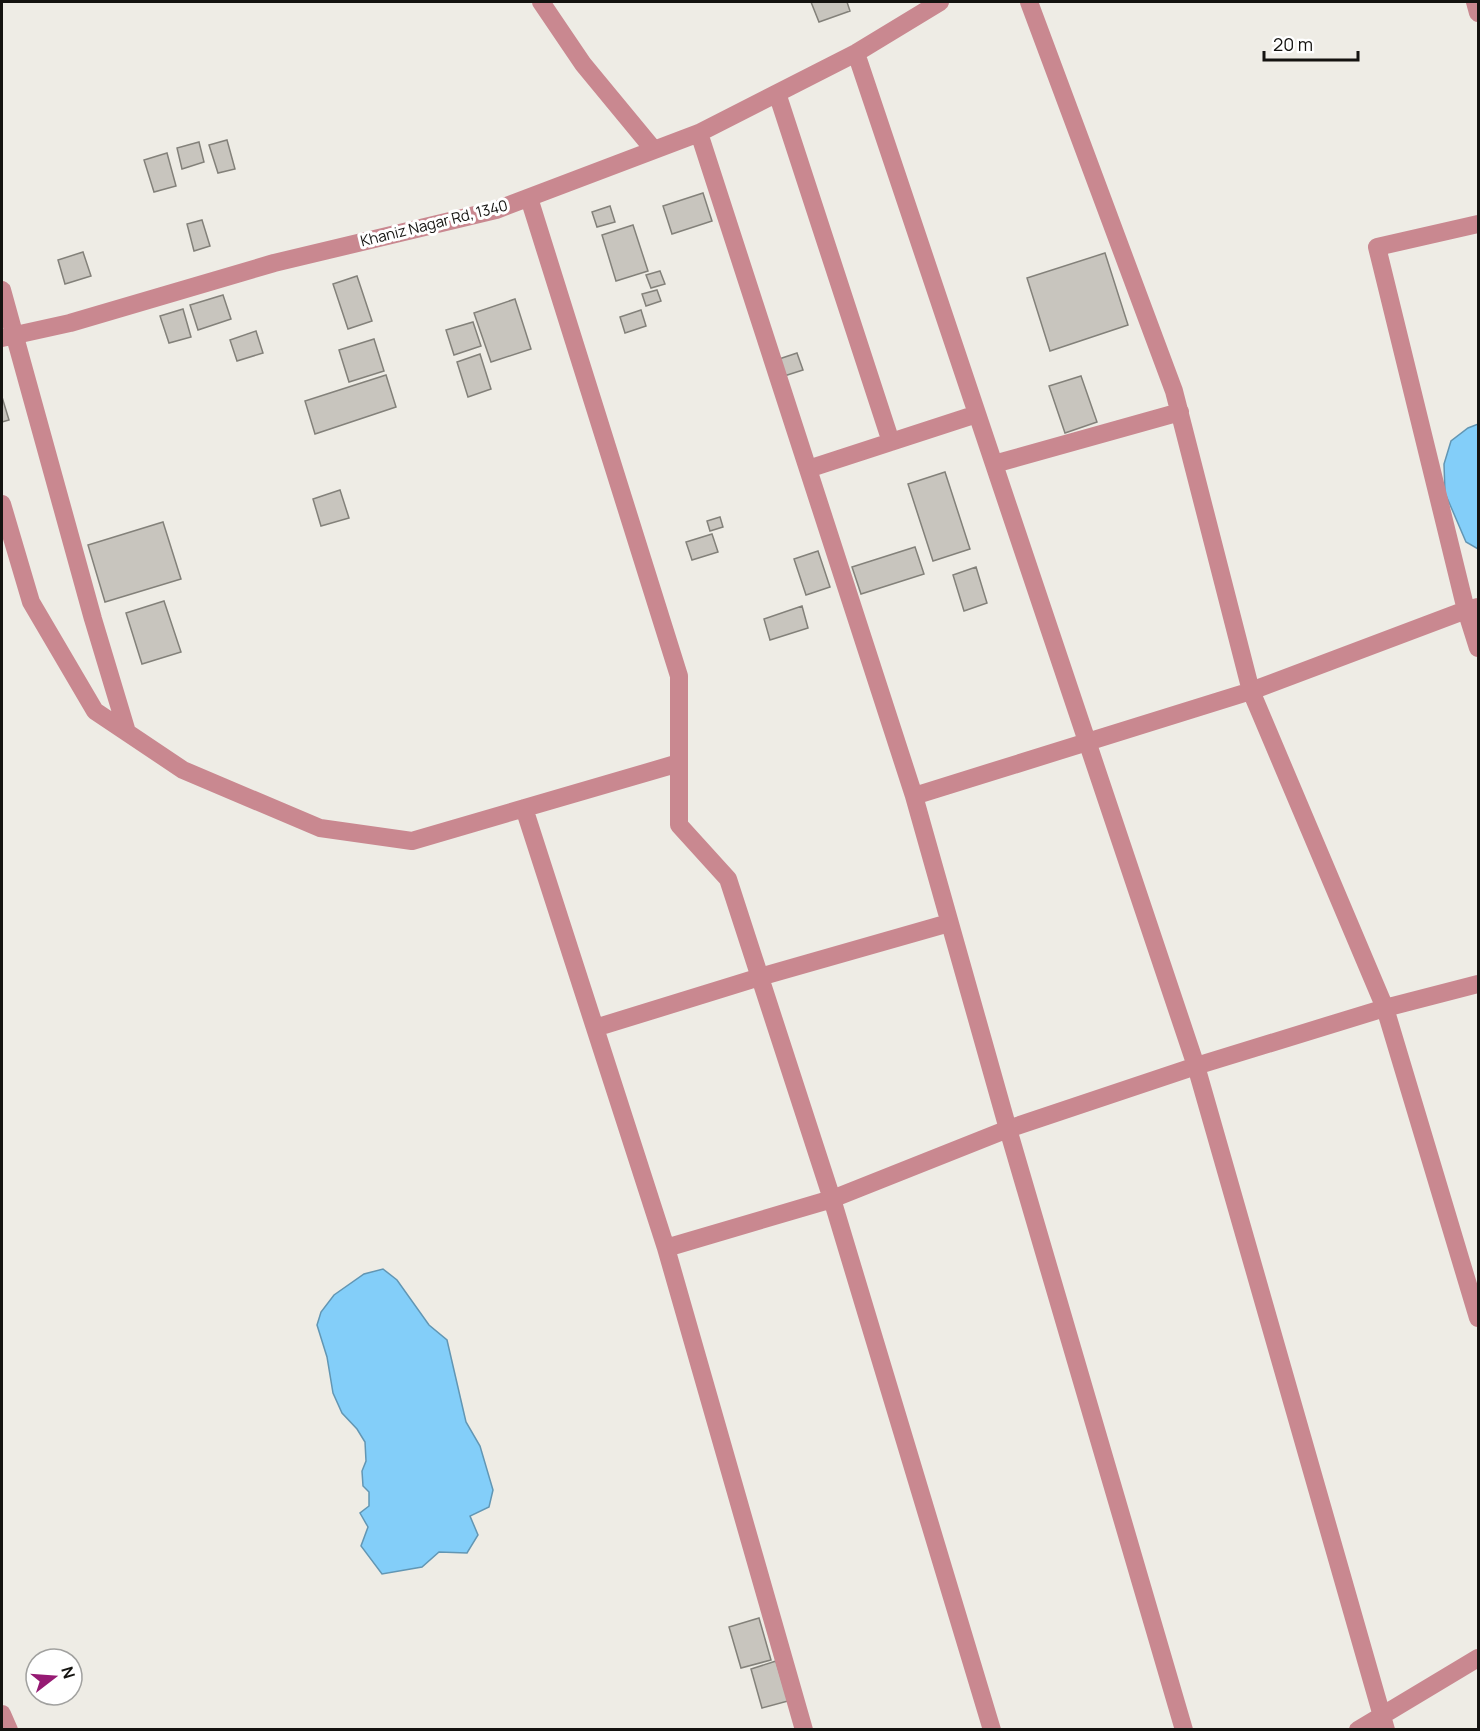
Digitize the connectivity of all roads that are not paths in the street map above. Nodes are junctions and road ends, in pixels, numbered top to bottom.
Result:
1 (541, 2) edge
2 (940, 2) edge
3 (1029, 2) edge
4 (1475, 2) edge
5 (914, 9) edge
6 (1479, 13) edge
7 (855, 53) junction
8 (777, 93) junction
9 (699, 133) junction
10 (654, 150) junction
11 (529, 198) junction
12 (1479, 224) edge
13 (2, 290) edge
14 (8, 337) edge
15 (1180, 412) junction
16 (977, 414) junction
17 (891, 442) junction
18 (994, 464) junction
19 (808, 469) junction
20 (2, 504) edge
21 (1472, 609) edge
22 (1479, 648) edge
23 (1251, 691) junction
24 (127, 732) junction
25 (1088, 742) junction
26 (679, 763) junction
27 (914, 796) junction
28 (524, 808) junction
29 (949, 923) junction
30 (760, 978) junction
31 (1479, 984) edge
32 (1385, 1008) junction
33 (595, 1028) junction
34 (1196, 1066) junction
35 (1008, 1129) junction
36 (832, 1199) junction
37 (666, 1248) junction
38 (1479, 1318) edge
39 (1479, 1659) edge
40 (2, 1714) edge
41 (1384, 1723) edge
42 (9, 1730) edge
43 (804, 1730) edge
44 (992, 1730) edge
45 (1185, 1730) edge
46 (1358, 1730) edge

1 - 10 street
2 - 5 street, Khaniz Nagar Rd, 1340
3 - 15 street
4 - 6 street
5 - 7 street, Khaniz Nagar Rd, 1340
7 - 8 street, Khaniz Nagar Rd, 1340
7 - 16 street
8 - 9 street, Khaniz Nagar Rd, 1340
8 - 17 street
9 - 10 street, Khaniz Nagar Rd, 1340
9 - 19 street
10 - 11 street, Khaniz Nagar Rd, 1340
11 - 14 street, Khaniz Nagar Rd, 1340
11 - 26 street
12 - 21 street
13 - 14 street
14 - 24 street
15 - 18 street
15 - 23 street
16 - 17 street
16 - 18 street
17 - 19 street
18 - 25 street
19 - 27 street
20 - 24 street
21 - 22 street
21 - 23 street
23 - 25 street
23 - 32 street
24 - 28 street
25 - 27 street
25 - 34 street
26 - 28 street
26 - 30 street
27 - 29 street
28 - 33 street
29 - 30 street
29 - 35 street
30 - 33 street
30 - 36 street
31 - 32 street
32 - 34 street
32 - 38 street
33 - 37 street
34 - 35 street
34 - 41 street
35 - 36 street
35 - 45 street
36 - 37 street
36 - 44 street
37 - 43 street
39 - 41 street
40 - 42 street
41 - 46 street

